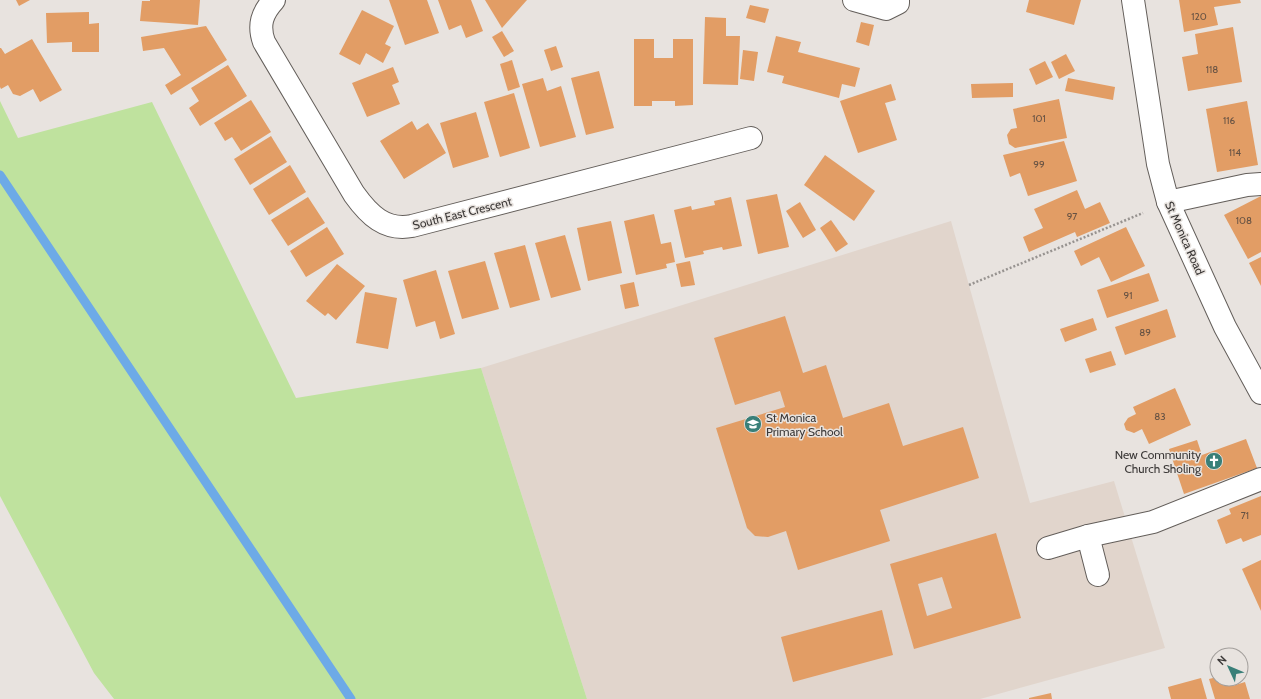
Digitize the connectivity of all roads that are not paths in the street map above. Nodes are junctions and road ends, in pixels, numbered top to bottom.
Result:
1 (274, 0) edge
2 (854, 0) edge
3 (898, 0) edge
4 (1133, 0) edge
5 (751, 138) dead end
6 (1261, 184) edge
7 (1168, 202) junction
8 (1261, 393) edge
9 (1261, 479) edge
10 (1088, 536) junction
11 (1048, 548) dead end
12 (1098, 575) dead end

1 - 5 street, South East Crescent
2 - 3 street
4 - 7 street, St Monica Road
6 - 7 street
7 - 8 street, St Monica Road
9 - 10 street
10 - 11 street
10 - 12 street

